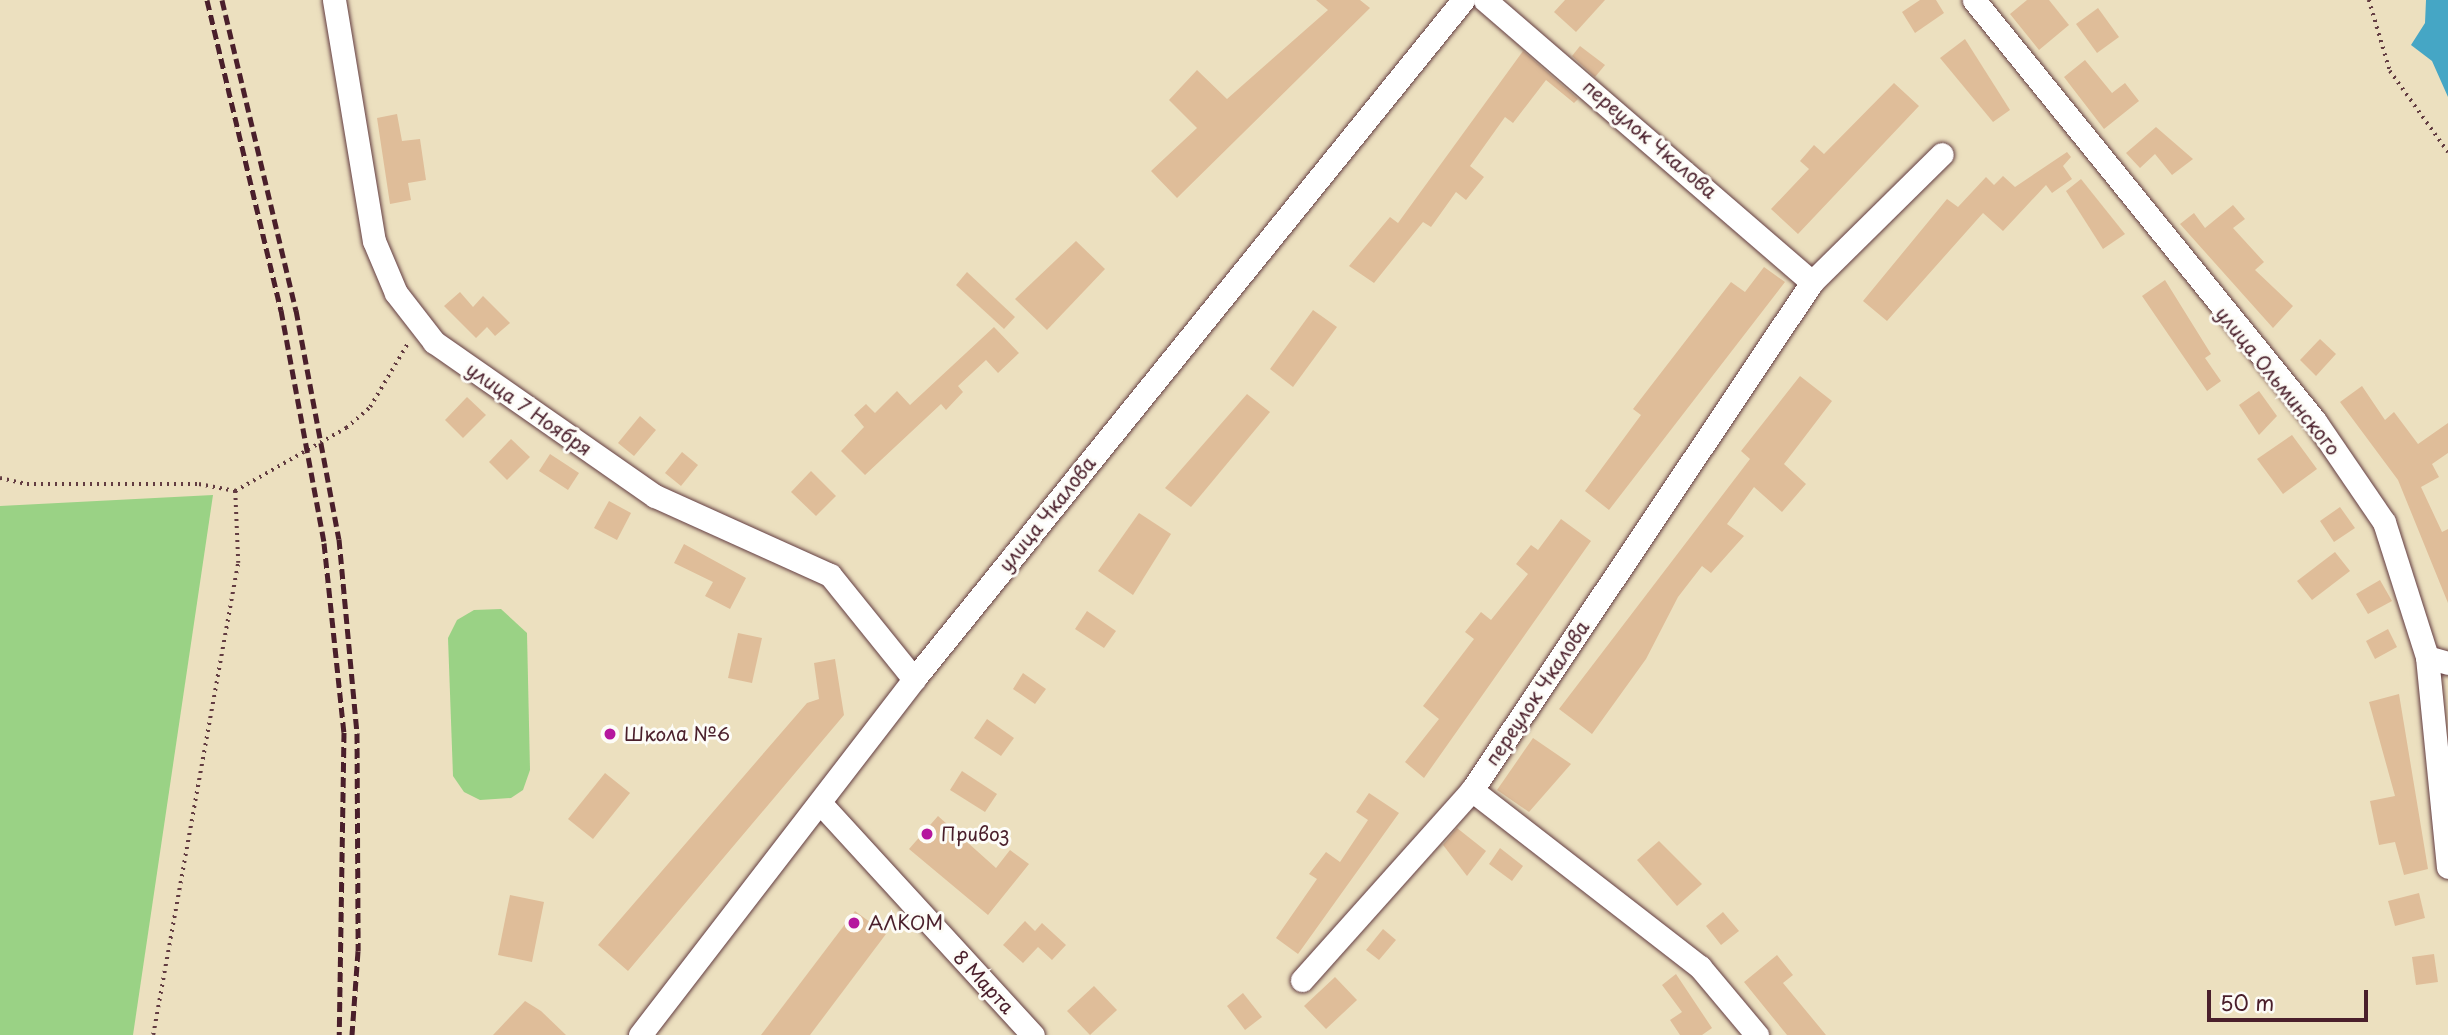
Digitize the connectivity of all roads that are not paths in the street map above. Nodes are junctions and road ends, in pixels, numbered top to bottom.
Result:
1 (334, 0) edge
2 (1463, 0) edge
3 (1485, 0) edge
4 (1974, 0) edge
5 (1942, 154) dead end
6 (1812, 282) junction
7 (2437, 660) edge
8 (914, 679) junction
9 (1472, 790) junction
10 (822, 806) junction
11 (2448, 867) edge
12 (1302, 979) dead end
13 (640, 1035) edge
14 (1033, 1035) edge
15 (1758, 1035) edge

1 - 8 street, улица 7 Ноября
2 - 8 street, улица Чкалова
3 - 6 street, переулок Чкалова
4 - 7 street, улица Ольминского
5 - 6 street, переулок Чкалова
6 - 9 street, переулок Чкалова
7 - 11 street, улица Ольминского
8 - 10 street, улица Чкалова
9 - 12 street, переулок Чкалова
9 - 15 street
10 - 13 street, улица Чкалова
10 - 14 street, 8 Марта

